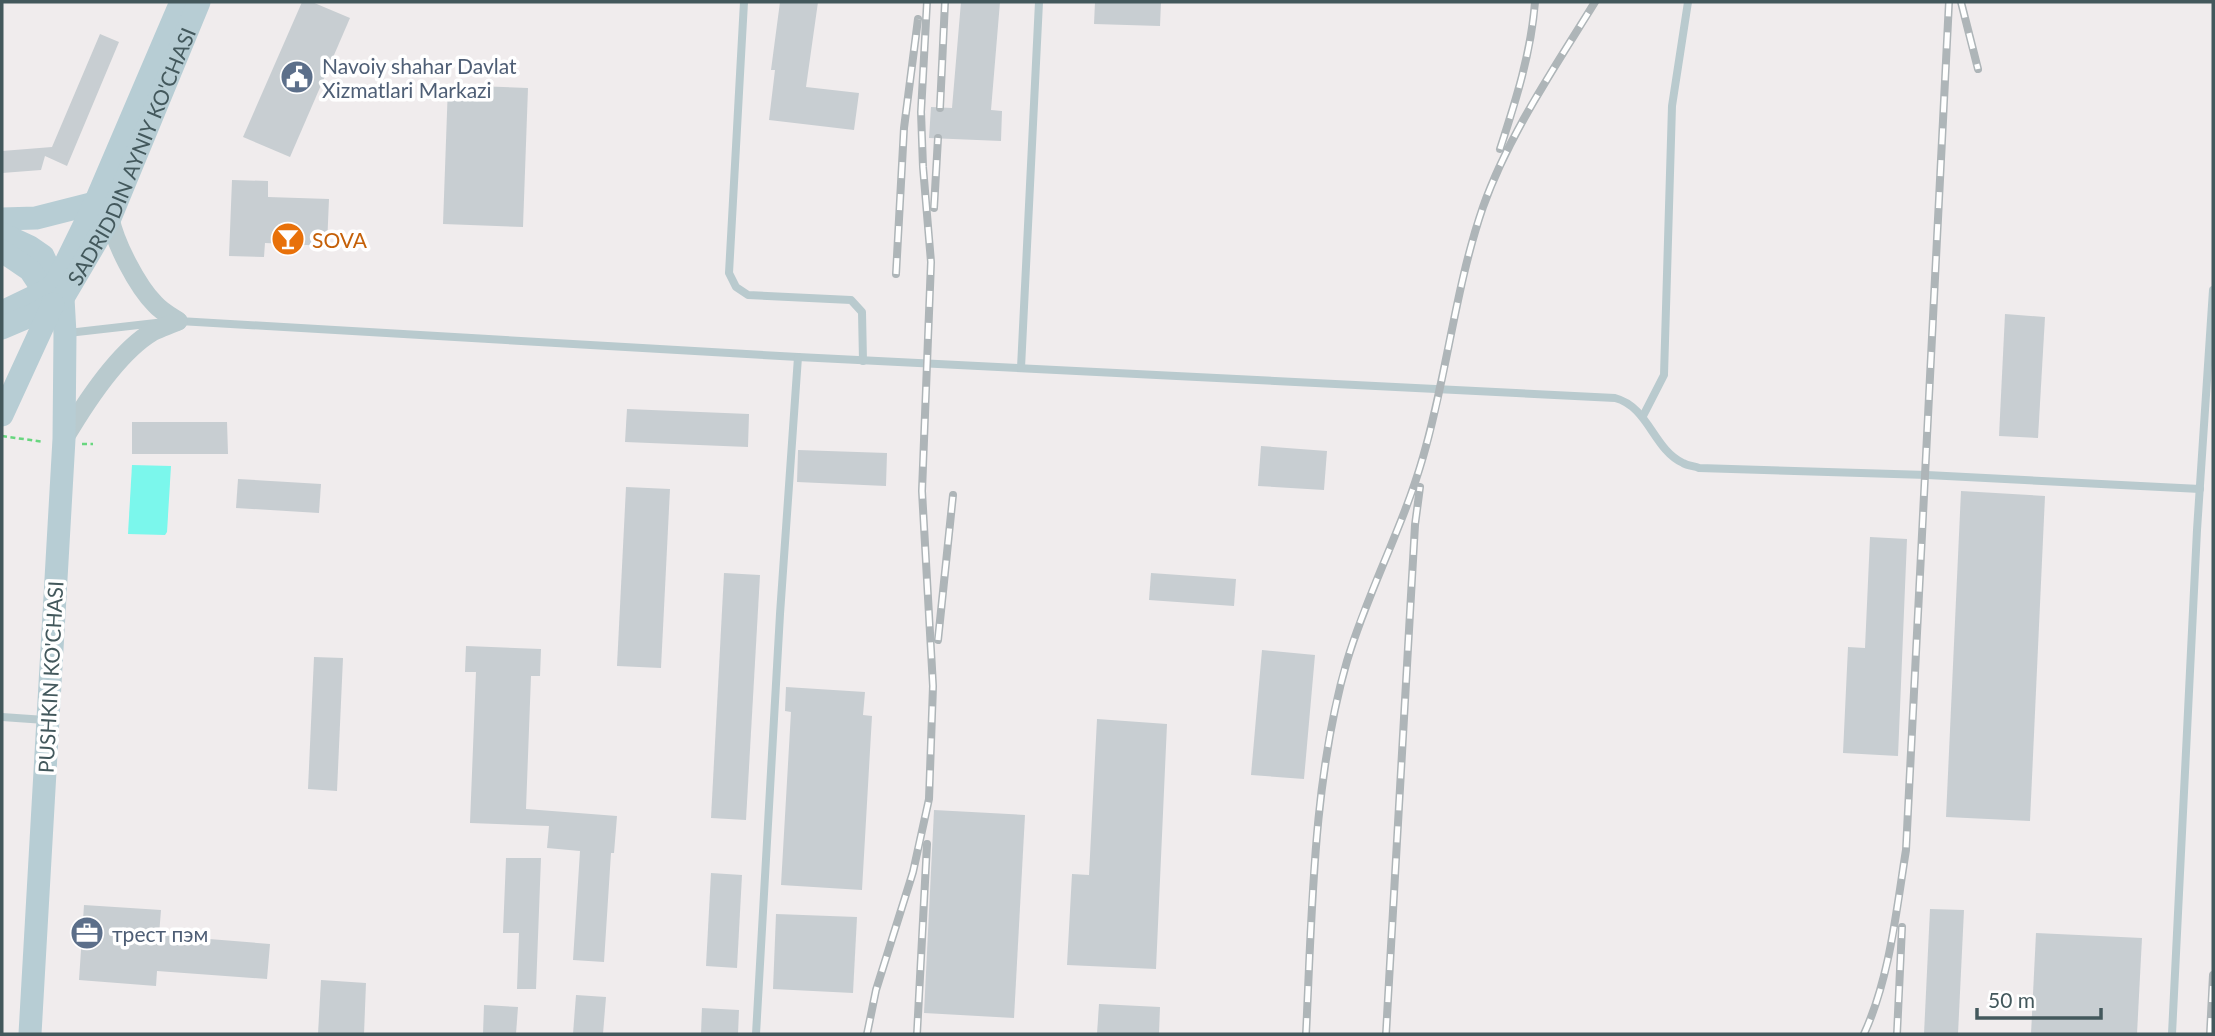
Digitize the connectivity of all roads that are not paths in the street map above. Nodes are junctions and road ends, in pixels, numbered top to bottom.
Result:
1 (181, 2) edge
2 (199, 2) edge
3 (744, 2) edge
4 (1039, 2) edge
5 (1688, 2) edge
6 (102, 211) junction
7 (2, 219) edge
8 (2, 234) edge
9 (2, 251) edge
10 (2213, 290) edge
11 (54, 306) junction
12 (2, 312) edge
13 (178, 321) junction
14 (2, 328) edge
15 (798, 357) junction
16 (863, 360) junction
17 (1021, 368) junction
18 (2, 415) edge
19 (1643, 416) junction
20 (64, 439) junction
21 (2200, 488) junction
22 (2, 717) edge
23 (48, 720) junction
24 (30, 1034) edge
25 (757, 1034) edge
26 (2172, 1034) edge

1 - 6 main road, SADRIDDIN AYNIY KO'CHASI
2 - 6 main road, SADRIDDIN AYNIY KO'CHASI
3 - 16 lane
4 - 17 lane
5 - 19 lane
6 - 7 main road
6 - 11 main road, SADRIDDIN AYNIY KO'CHASI
6 - 13 street
8 - 11 main road
9 - 11 main road
10 - 21 lane
11 - 12 main road
11 - 13 lane
11 - 14 main road
11 - 18 main road, SADRIDDIN AYNIY KO'CHASI
11 - 20 main road, PUSHKIN KO'CHASI
13 - 15 lane
13 - 20 street
15 - 16 lane
15 - 25 lane
16 - 17 lane
17 - 19 lane
19 - 21 lane
20 - 23 main road, PUSHKIN KO'CHASI
21 - 26 lane
22 - 23 lane
23 - 24 main road, PUSHKIN KO'CHASI

